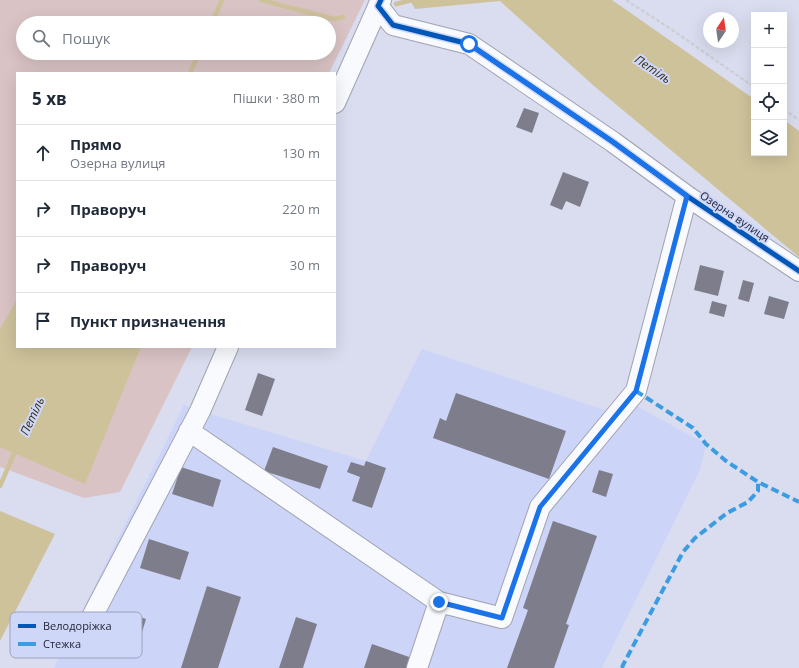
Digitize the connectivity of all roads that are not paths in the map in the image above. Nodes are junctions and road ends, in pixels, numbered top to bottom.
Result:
1 (379, 3) edge
2 (336, 101) edge
3 (687, 196) junction
4 (799, 271) edge
5 (228, 348) edge
6 (189, 431) junction
7 (439, 602) junction
8 (94, 612) edge
9 (417, 668) edge

1 - 2 street
1 - 3 street, Озерна вулиця
3 - 4 street, Озерна вулиця
3 - 7 street
5 - 6 street
6 - 7 street
6 - 8 street
7 - 9 street

